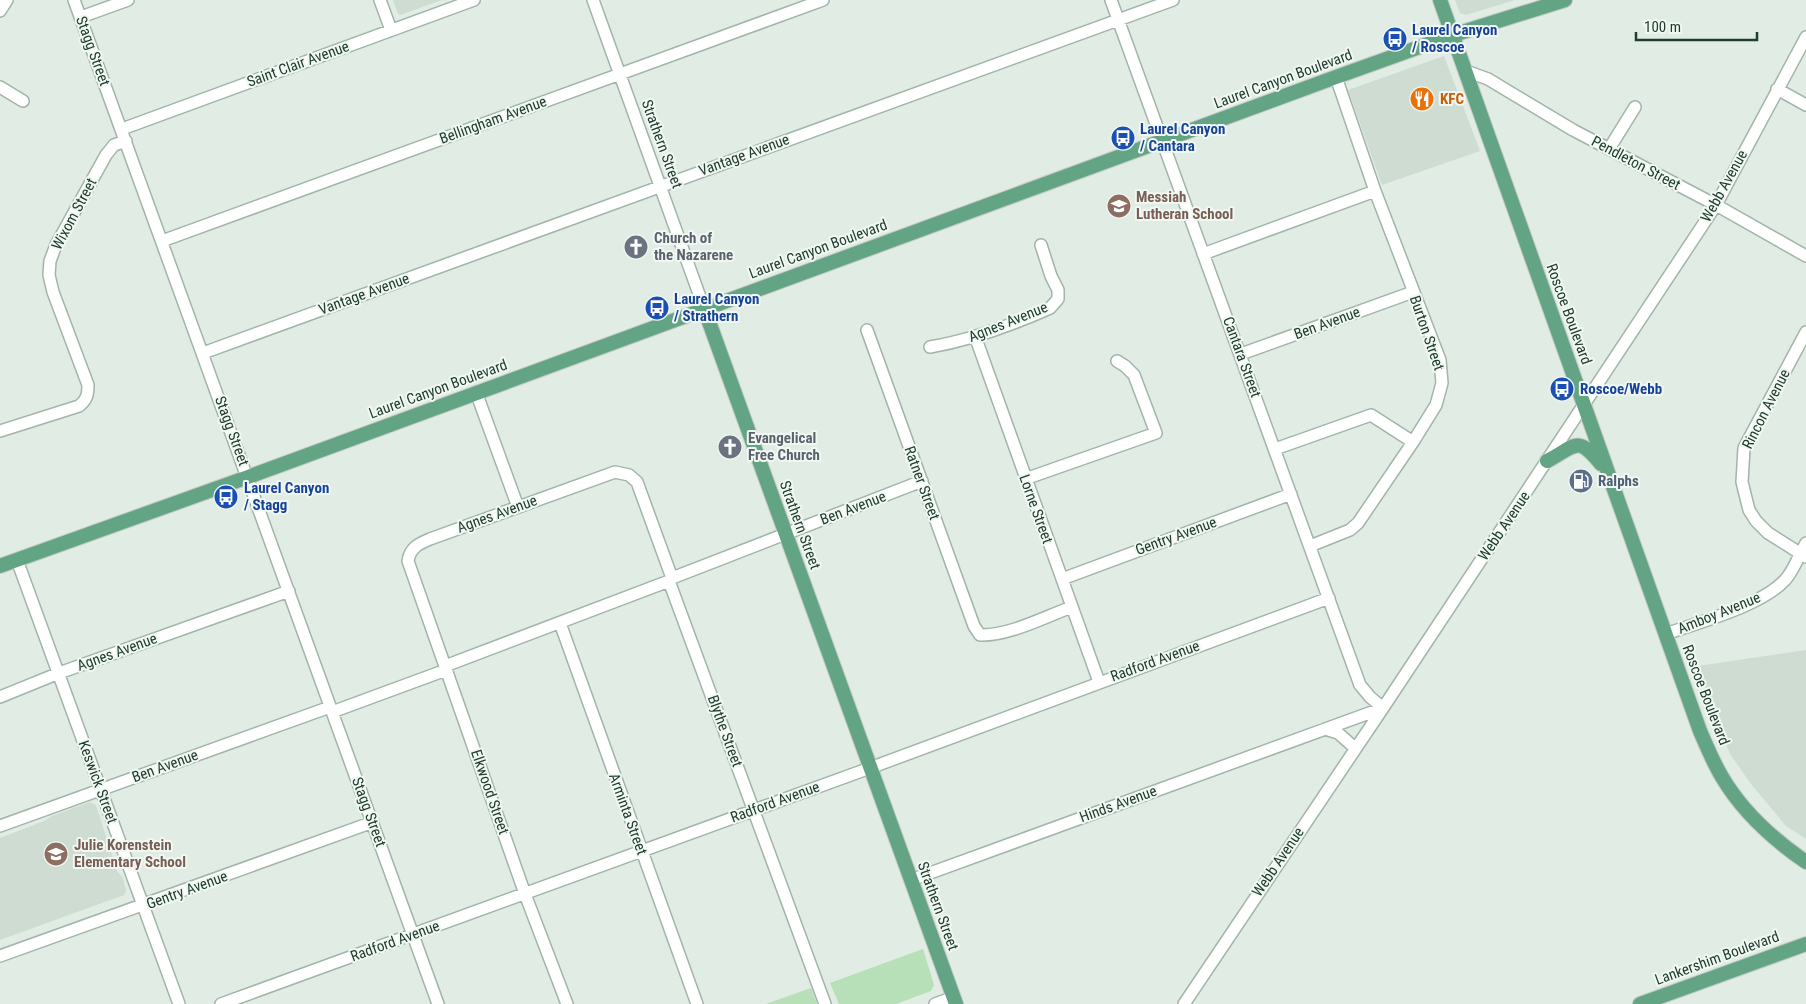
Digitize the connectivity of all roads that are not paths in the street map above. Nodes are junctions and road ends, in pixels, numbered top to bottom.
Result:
1 (6, 0) edge
2 (74, 0) edge
3 (128, 0) edge
4 (380, 0) edge
5 (474, 0) edge
6 (593, 0) edge
7 (823, 0) edge
8 (1111, 0) edge
9 (1173, 0) edge
10 (1440, 0) edge
11 (1565, 0) edge
12 (0, 11) edge
13 (81, 17) junction
14 (1118, 20) junction
15 (391, 30) junction
16 (1453, 35) junction
17 (1806, 37) edge
18 (1466, 71) junction
19 (619, 74) junction
20 (1336, 77) junction
21 (0, 87) edge
22 (1777, 89) junction
23 (24, 101) dead end
24 (1806, 105) edge
25 (1635, 107) dead end
26 (122, 129) junction
27 (1162, 140) junction
28 (126, 141) junction
29 (1609, 149) junction
30 (660, 186) junction
31 (1375, 191) junction
32 (1716, 205) junction
33 (162, 241) junction
34 (1041, 245) dead end
35 (1204, 254) junction
36 (1806, 256) edge
37 (1413, 292) junction
38 (704, 308) junction
39 (868, 330) dead end
40 (1806, 332) edge
41 (975, 336) junction
42 (930, 347) dead end
43 (203, 353) junction
44 (1241, 354) junction
45 (1116, 361) dead end
46 (476, 392) junction
47 (1584, 405) junction
48 (0, 431) edge
49 (1413, 442) junction
50 (1274, 450) junction
51 (1547, 461) junction
52 (615, 472) joint
53 (1608, 473) junction
54 (248, 477) junction
55 (1025, 479) junction
56 (922, 481) junction
57 (1291, 494) junction
58 (518, 507) junction
59 (786, 534) junction
60 (1806, 543) edge
61 (1310, 546) junction
62 (1803, 556) edge
63 (17, 560) junction
64 (0, 566) edge
65 (1062, 579) junction
66 (414, 580) joint
67 (670, 580) junction
68 (289, 592) junction
69 (1329, 598) junction
70 (1072, 607) junction
71 (560, 623) junction
72 (1666, 634) junction
73 (446, 668) junction
74 (59, 673) junction
75 (1099, 682) junction
76 (0, 696) edge
77 (1383, 708) junction
78 (331, 709) junction
79 (1325, 729) junction
80 (1355, 748) junction
81 (870, 767) junction
82 (100, 790) junction
83 (754, 810) junction
84 (373, 822) junction
85 (0, 826) edge
86 (642, 852) junction
87 (1806, 862) edge
88 (912, 880) junction
89 (526, 894) junction
90 (143, 905) junction
91 (413, 935) junction
92 (1806, 944) edge
93 (0, 956) edge
94 (955, 1001) edge
95 (179, 1004) edge
96 (221, 1004) edge
97 (438, 1004) edge
98 (567, 1004) edge
99 (697, 1004) edge
100 (825, 1004) edge
101 (935, 1004) edge
102 (1184, 1004) edge
103 (1640, 1004) edge

1 - 12 street
2 - 13 street, Stagg Street
3 - 13 street
4 - 15 street
5 - 15 street, Saint Clair Avenue
6 - 19 street, Strathern Street
7 - 19 street, Bellingham Avenue
8 - 14 street, Cantara Street
9 - 14 street, Vantage Avenue
10 - 16 main road, Roscoe Boulevard
11 - 16 main road, Laurel Canyon Boulevard
13 - 26 street, Stagg Street
14 - 27 street, Cantara Street
14 - 30 street, Vantage Avenue
15 - 26 street, Saint Clair Avenue
16 - 18 main road, Roscoe Boulevard
16 - 20 main road, Laurel Canyon Boulevard
17 - 22 street, Webb Avenue
18 - 29 street, Pendleton Street
18 - 47 main road, Roscoe Boulevard
19 - 30 street, Strathern Street
19 - 33 street, Bellingham Avenue
20 - 27 main road, Laurel Canyon Boulevard
20 - 31 street, Burton Street
21 - 23 street
22 - 24 street
22 - 32 street, Webb Avenue
25 - 29 street
26 - 28 street, Stagg Street
27 - 35 street, Cantara Street
27 - 38 main road, Laurel Canyon Boulevard
28 - 33 street, Stagg Street
28 - 48 street, Wixom Street
29 - 32 street, Pendleton Street
30 - 38 street, Strathern Street
30 - 43 street, Vantage Avenue
31 - 35 street
31 - 37 street, Burton Street
32 - 36 street, Pendleton Street
32 - 47 street, Webb Avenue
33 - 43 street, Stagg Street
34 - 41 street, Agnes Avenue
35 - 44 street, Cantara Street
37 - 44 street, Ben Avenue
37 - 49 street, Burton Street
38 - 46 main road, Laurel Canyon Boulevard
38 - 59 main road, Strathern Street
39 - 56 street, Ratner Street
40 - 62 street, Rincon Avenue
41 - 42 street, Agnes Avenue
41 - 55 street, Lorne Street
43 - 54 street, Stagg Street
44 - 50 street, Cantara Street
45 - 55 street
46 - 54 main road, Laurel Canyon Boulevard
46 - 58 street
47 - 51 street, Webb Avenue
47 - 53 main road, Roscoe Boulevard
49 - 50 street
49 - 61 street, Burton Street
50 - 57 street, Cantara Street
51 - 53 main road
51 - 77 street, Webb Avenue
52 - 58 street, Agnes Avenue
52 - 67 street, Blythe Street
53 - 72 main road, Roscoe Boulevard
54 - 63 main road, Laurel Canyon Boulevard
54 - 68 street, Stagg Street
55 - 65 street, Lorne Street
56 - 59 street, Ben Avenue
56 - 70 street, Ratner Street
57 - 61 street, Cantara Street
57 - 65 street, Gentry Avenue
58 - 66 street, Agnes Avenue
59 - 67 street, Ben Avenue
59 - 81 main road, Strathern Street
60 - 62 street, Amboy Avenue
61 - 69 street, Cantara Street
62 - 72 street, Amboy Avenue
63 - 64 main road, Laurel Canyon Boulevard
63 - 74 street, Keswick Street
65 - 70 street, Lorne Street
66 - 73 street, Elkwood Street
67 - 71 street, Ben Avenue
67 - 83 street, Blythe Street
68 - 74 street, Agnes Avenue
68 - 78 street, Stagg Street
69 - 75 street, Radford Avenue
69 - 77 street, Cantara Street
70 - 75 street, Lorne Street
71 - 73 street, Ben Avenue
71 - 86 street, Arminta Street
72 - 87 main road, Roscoe Boulevard
73 - 78 street, Ben Avenue
73 - 89 street, Elkwood Street
74 - 76 street, Agnes Avenue
74 - 82 street, Keswick Street
75 - 81 street, Radford Avenue
77 - 79 street, Hinds Avenue
77 - 80 street, Webb Avenue
78 - 82 street, Ben Avenue
78 - 84 street, Stagg Street
79 - 80 street
79 - 88 street, Hinds Avenue
80 - 102 street, Webb Avenue
81 - 83 street, Radford Avenue
81 - 88 main road, Strathern Street
82 - 85 street, Ben Avenue
82 - 90 street, Keswick Street
83 - 86 street, Radford Avenue
83 - 100 street, Blythe Street
84 - 90 street, Gentry Avenue
84 - 91 street, Stagg Street
86 - 89 street, Radford Avenue
86 - 99 street, Arminta Street
88 - 94 main road, Strathern Street
89 - 91 street, Radford Avenue
89 - 98 street, Elkwood Street
90 - 93 street, Gentry Avenue
90 - 95 street, Keswick Street
91 - 96 street, Radford Avenue
91 - 97 street, Stagg Street
92 - 103 main road, Lankershim Boulevard
94 - 101 street

